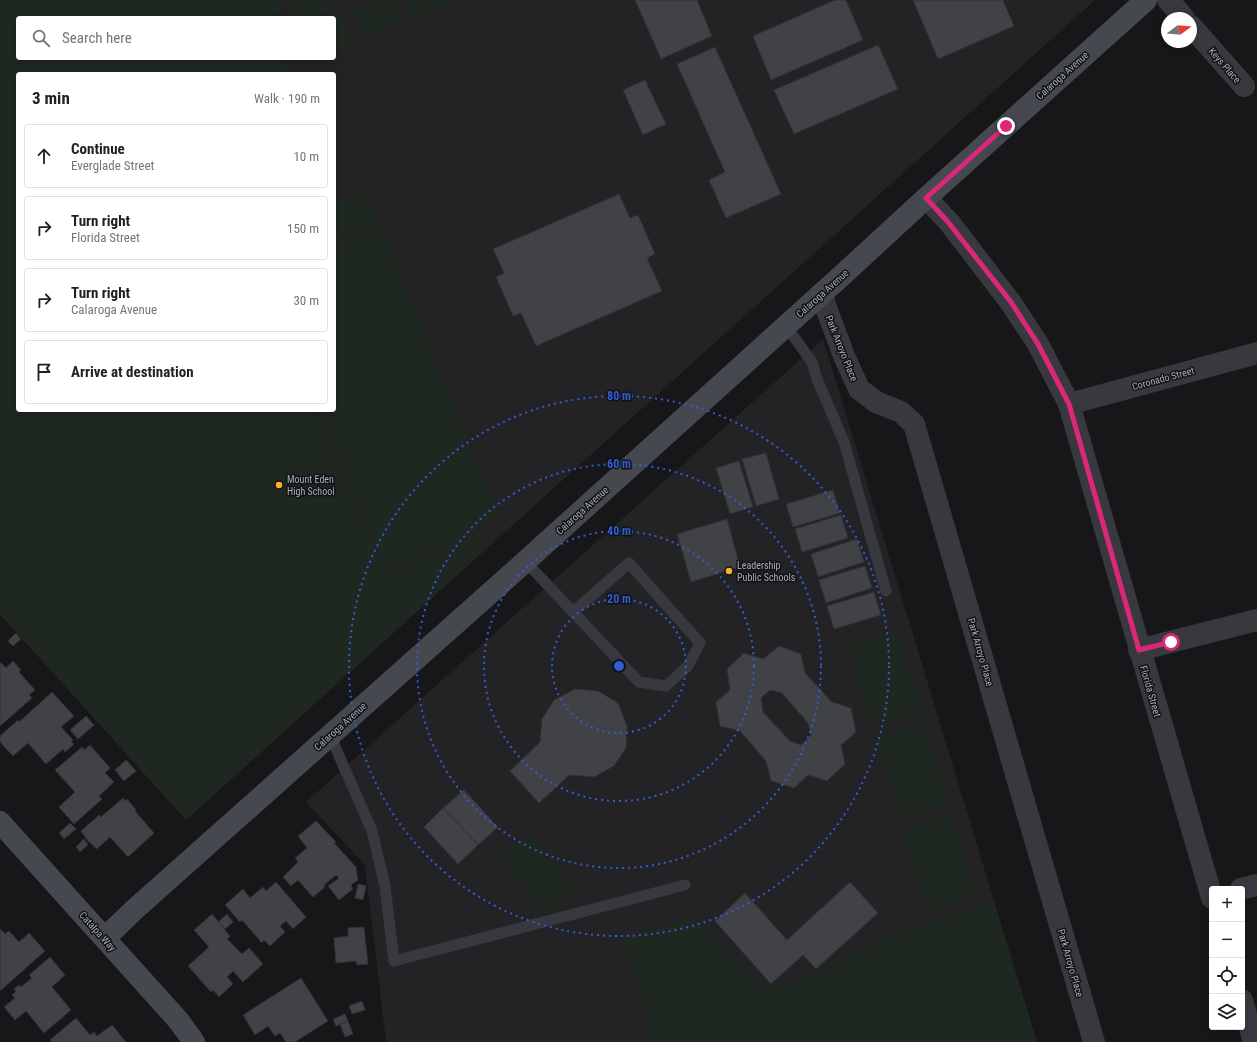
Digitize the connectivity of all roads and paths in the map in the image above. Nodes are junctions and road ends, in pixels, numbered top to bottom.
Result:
1 (1146, 0) edge
2 (1168, 0) edge
3 (1179, 12) edge
4 (1197, 33) edge
5 (1244, 86) dead end
6 (926, 198) junction
7 (821, 294) junction
8 (786, 326) junction
9 (1257, 353) edge
10 (1069, 404) junction
11 (525, 561) junction
12 (886, 591) dead end
13 (573, 612) junction
14 (1257, 620) edge
15 (1139, 650) junction
16 (330, 735) junction
17 (0, 822) edge
18 (685, 885) dead end
19 (1257, 885) edge
20 (1209, 888) edge
21 (1245, 888) edge
22 (105, 938) junction
23 (1245, 1010) edge
24 (194, 1042) edge
25 (1094, 1042) edge
26 (1254, 1042) edge

1 - 6 street, Calaroga Avenue
2 - 3 street
4 - 5 street, Keys Place
6 - 7 street, Calaroga Avenue
6 - 10 street, Florida Street
7 - 8 street, Calaroga Avenue
7 - 25 street, Park Arroyo Place
8 - 11 street, Calaroga Avenue
8 - 12 lane
9 - 10 street, Coronado Street
10 - 15 street, Florida Street
11 - 13 lane
11 - 16 street, Calaroga Avenue
13 - 13 lane
14 - 15 street
15 - 20 street, Florida Street
16 - 18 lane
16 - 22 street, Calaroga Avenue
17 - 22 street, Catalpa Way
19 - 21 street
22 - 24 street, Catalpa Way
23 - 26 street

